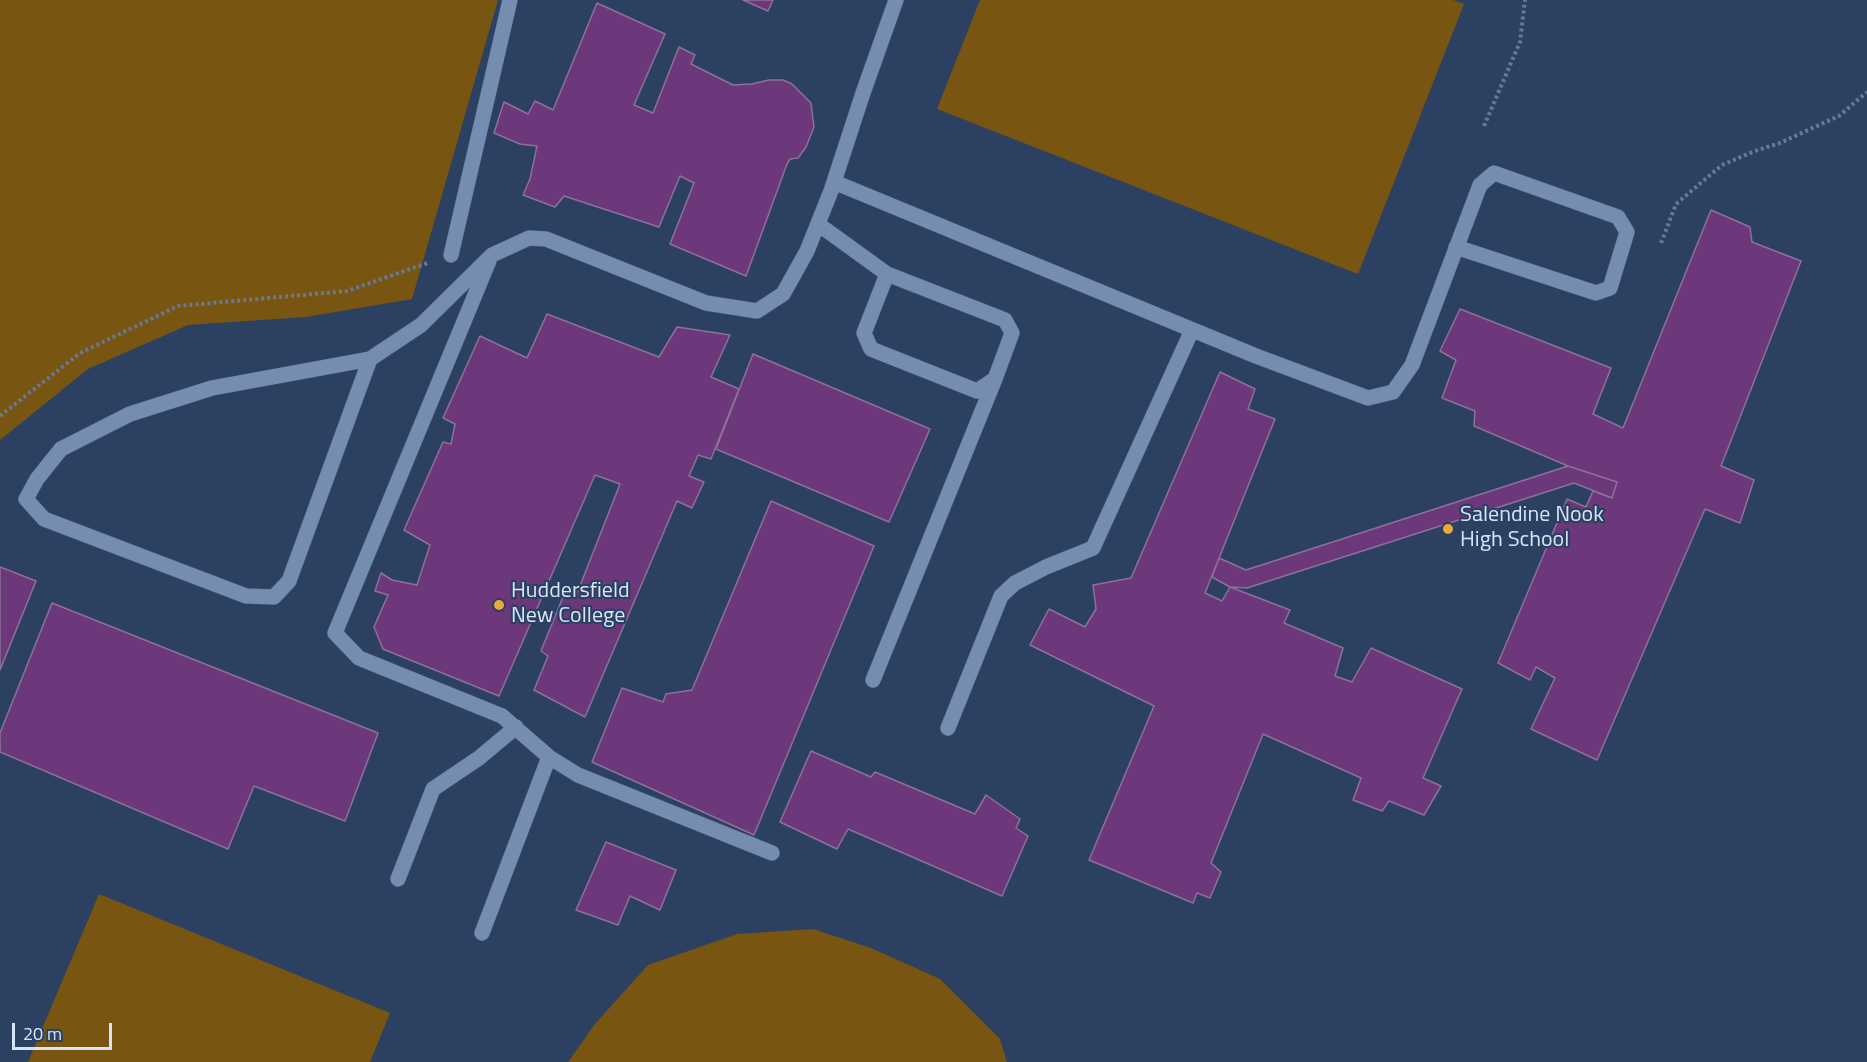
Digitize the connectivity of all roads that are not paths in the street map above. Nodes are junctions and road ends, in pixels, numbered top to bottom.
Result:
1 (510, 0) edge
2 (896, 0) edge
3 (834, 182) junction
4 (818, 224) junction
5 (1456, 247) junction
6 (451, 255) road end
7 (492, 255) junction
8 (887, 274) junction
9 (1192, 330) junction
10 (370, 359) junction
11 (995, 379) junction
12 (873, 680) dead end
13 (516, 727) junction
14 (948, 728) dead end
15 (549, 757) junction
16 (772, 853) dead end
17 (398, 879) dead end
18 (482, 933) dead end

1 - 6 lane
2 - 3 lane
3 - 4 lane
3 - 9 lane
4 - 7 lane
4 - 8 lane
5 - 5 lane
5 - 9 lane
7 - 10 lane
7 - 13 lane
8 - 11 lane
8 - 11 lane
9 - 14 lane
10 - 10 lane
11 - 12 lane
13 - 15 lane
13 - 17 lane
15 - 16 lane
15 - 18 lane

